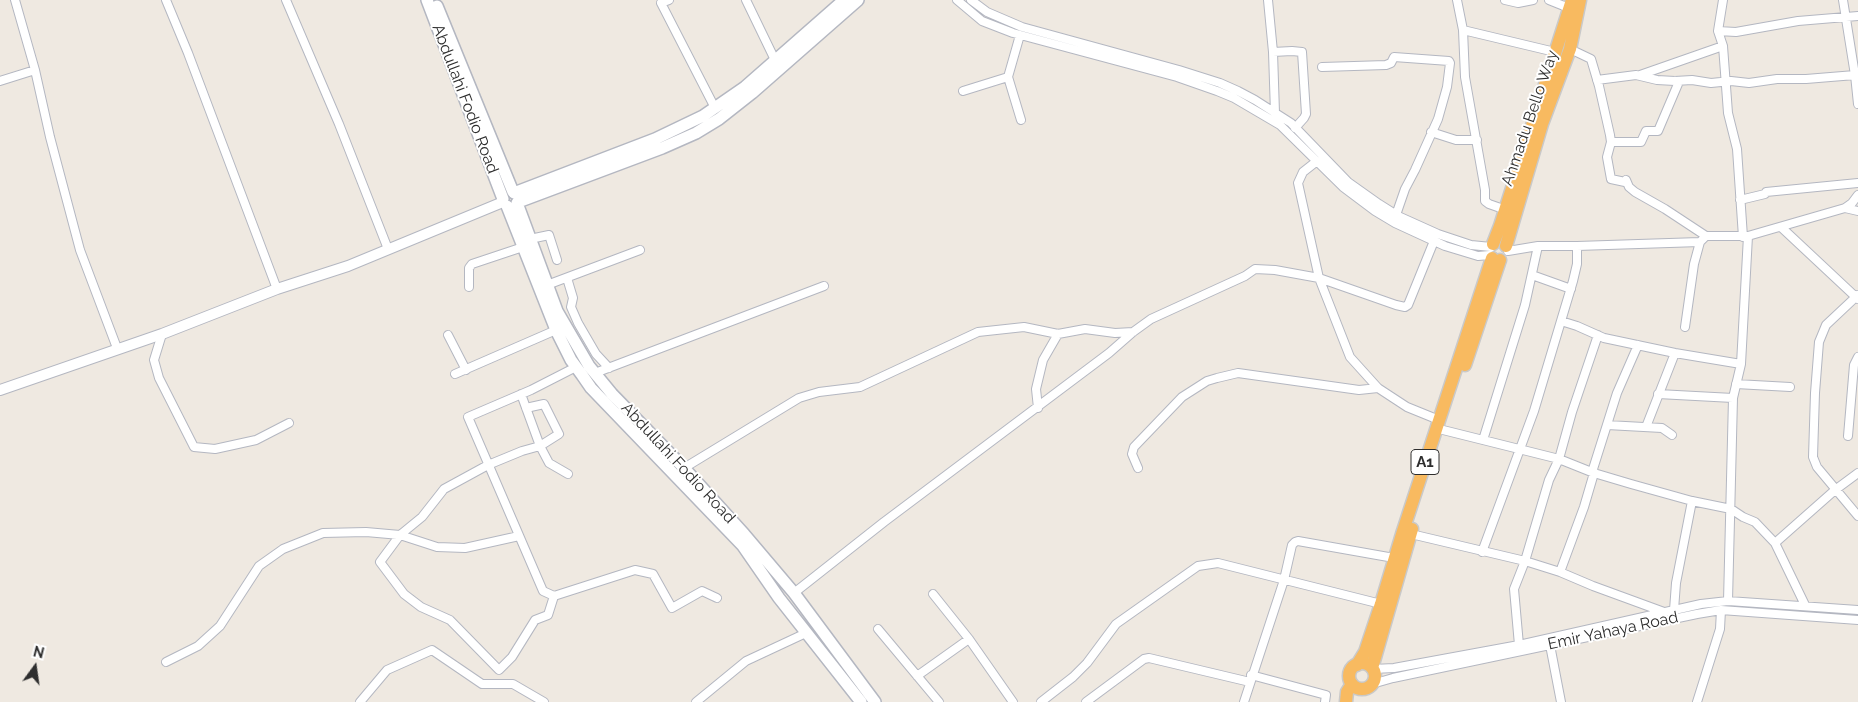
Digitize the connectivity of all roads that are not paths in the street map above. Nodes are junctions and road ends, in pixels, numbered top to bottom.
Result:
1 (14, 0) edge
2 (166, 0) edge
3 (288, 0) edge
4 (427, 0) edge
5 (434, 0) edge
6 (669, 0) edge
7 (746, 0) edge
8 (844, 0) edge
9 (858, 0) edge
10 (957, 0) edge
11 (971, 0) edge
12 (1268, 0) edge
13 (1456, 0) edge
14 (1505, 0) edge
15 (1532, 0) edge
16 (1549, 0) edge
17 (1580, 0) edge
18 (1723, 0) edge
19 (1843, 0) edge
20 (1570, 4) edge
21 (1858, 16) edge
22 (1845, 17) junction
23 (1464, 30) junction
24 (1718, 31) junction
25 (1020, 36) junction
26 (1723, 46) junction
27 (1570, 49) junction
28 (1273, 52) junction
29 (1555, 52) junction
30 (776, 60) junction
31 (1322, 67) dead end
32 (35, 70) junction
33 (1855, 75) junction
34 (1640, 76) junction
35 (1008, 77) junction
36 (0, 80) edge
37 (1597, 80) junction
38 (1674, 81) junction
39 (1725, 82) junction
40 (963, 91) dead end
41 (1858, 104) edge
42 (715, 108) junction
43 (1275, 113) junction
44 (1021, 120) dead end
45 (1295, 128) junction
46 (1431, 132) junction
47 (1477, 140) junction
48 (1611, 142) junction
49 (1317, 161) junction
50 (1858, 183) edge
51 (1858, 195) edge
52 (511, 200) junction
53 (1740, 200) junction
54 (1845, 208) junction
55 (1506, 210) junction
56 (1858, 212) edge
57 (1396, 215) junction
58 (1781, 227) junction
59 (1706, 236) junction
60 (1746, 237) junction
61 (1434, 241) junction
62 (1700, 242) junction
63 (526, 243) junction
64 (1538, 246) junction
65 (1577, 246) junction
66 (388, 249) junction
67 (640, 250) dead end
68 (1497, 252) junction
69 (557, 260) dead end
70 (1532, 275) junction
71 (567, 278) junction
72 (1319, 278) junction
73 (547, 285) junction
74 (824, 286) dead end
75 (469, 287) dead end
76 (277, 289) junction
77 (1571, 289) junction
78 (1857, 297) edge
79 (1561, 321) junction
80 (1685, 327) dead end
81 (556, 330) junction
82 (1133, 332) junction
83 (162, 334) junction
84 (1058, 334) junction
85 (448, 335) dead end
86 (1598, 336) junction
87 (1638, 345) junction
88 (117, 348) junction
89 (1675, 353) junction
90 (1858, 357) edge
91 (1741, 364) junction
92 (576, 367) junction
93 (609, 368) junction
94 (466, 370) junction
95 (455, 374) dead end
96 (595, 374) junction
97 (1736, 384) junction
98 (1790, 387) dead end
99 (1378, 388) junction
100 (0, 390) edge
101 (521, 394) junction
102 (1658, 394) junction
103 (1734, 400) junction
104 (526, 408) junction
105 (1038, 408) junction
106 (289, 422) dead end
107 (1441, 425) junction
108 (1607, 425) junction
109 (1646, 427) junction
110 (1672, 435) dead end
111 (1848, 436) dead end
112 (1484, 440) junction
113 (540, 446) junction
114 (1519, 449) junction
115 (1559, 459) junction
116 (488, 465) junction
117 (684, 468) junction
118 (1138, 468) dead end
119 (1594, 473) junction
120 (1858, 473) edge
121 (568, 474) dead end
122 (1836, 490) junction
123 (1692, 501) junction
124 (1731, 509) junction
125 (1858, 516) edge
126 (1411, 534) junction
127 (400, 535) junction
128 (519, 536) junction
129 (1732, 542) dead end
130 (1775, 543) junction
131 (1482, 552) junction
132 (1394, 558) junction
133 (1525, 561) junction
134 (1560, 572) junction
135 (1284, 580) junction
136 (794, 593) junction
137 (933, 594) dead end
138 (554, 596) junction
139 (717, 598) dead end
140 (1728, 601) junction
141 (1381, 604) junction
142 (1805, 605) junction
143 (1674, 610) junction
144 (1721, 610) junction
145 (1858, 610) edge
146 (1665, 612) junction
147 (1858, 620) edge
148 (878, 629) dead end
149 (806, 633) junction
150 (969, 638) junction
151 (1519, 645) junction
152 (1550, 645) junction
153 (166, 662) dead end
154 (1357, 665) junction
155 (1372, 669) junction
156 (917, 676) junction
157 (1251, 679) junction
158 (1352, 684) junction
159 (1370, 686) junction
160 (1360, 701) edge
161 (360, 702) edge
162 (544, 702) edge
163 (696, 702) edge
164 (862, 702) edge
165 (875, 702) edge
166 (939, 702) edge
167 (1013, 702) edge
168 (1041, 702) edge
169 (1086, 702) edge
170 (1244, 702) edge
171 (1324, 702) edge
172 (1346, 702) edge
173 (1560, 702) edge
174 (1697, 702) edge

1 - 32 street
2 - 76 street
3 - 66 street
4 - 52 main road, Abdullahi Fodio Road
5 - 52 main road, Abdullahi Fodio Road
6 - 42 street
7 - 30 street
8 - 30 main road
9 - 52 main road
10 - 25 street
11 - 43 street
12 - 28 street
13 - 23 street
14 - 15 street
16 - 20 street
17 - 27 highway, Ahmadu Bello Way / A1
18 - 24 street
19 - 22 street
20 - 29 highway, Ahmadu Bello Way / A1
21 - 22 street
22 - 24 street
22 - 33 street
23 - 29 street
23 - 47 street
24 - 26 street
25 - 35 street
25 - 49 street
26 - 34 street
26 - 39 street
27 - 37 street
27 - 68 highway, Ahmadu Bello Way / A1
28 - 43 street
28 - 45 street
29 - 55 highway, Ahmadu Bello Way / A1
30 - 42 main road
31 - 46 street
32 - 36 street
32 - 88 street
33 - 39 street
33 - 41 street
34 - 37 street
34 - 38 street
35 - 40 street
35 - 44 street
37 - 48 street
38 - 39 street
38 - 48 street
39 - 53 street
42 - 52 main road
43 - 45 street
45 - 57 street
46 - 47 street
46 - 57 street
47 - 55 street
48 - 59 street
49 - 61 street
49 - 72 street
50 - 53 street
51 - 54 street
52 - 63 main road, Abdullahi Fodio Road
52 - 66 street
53 - 60 street
54 - 56 street
54 - 58 street
55 - 68 highway, Ahmadu Bello Way / A1
57 - 68 street
58 - 60 street
58 - 78 street
59 - 60 street
59 - 62 street
60 - 91 street
61 - 68 street
61 - 72 street
62 - 65 street
62 - 80 street
63 - 69 street
63 - 73 main road, Abdullahi Fodio Road
63 - 75 street
63 - 81 main road, Abdullahi Fodio Road
64 - 65 street
64 - 68 street
64 - 70 street
65 - 77 street
66 - 76 street
67 - 71 street
68 - 107 highway, A1
70 - 77 street
70 - 112 street
71 - 73 street
71 - 93 street
72 - 82 street
72 - 99 street
73 - 96 main road, Abdullahi Fodio Road
74 - 93 street
76 - 83 street
77 - 79 street
78 - 122 street
79 - 86 street
79 - 114 street
81 - 92 main road, Abdullahi Fodio Road
81 - 94 street
82 - 84 street
82 - 105 street
83 - 88 street
83 - 106 street
84 - 105 street
84 - 117 street
85 - 94 street
86 - 87 street
86 - 115 street
87 - 89 street
87 - 108 street
88 - 100 street
89 - 91 street
89 - 102 street
90 - 111 street
91 - 97 street
92 - 101 street
92 - 149 main road, Abdullahi Fodio Road
93 - 96 street
94 - 95 street
96 - 117 main road, Abdullahi Fodio Road
97 - 98 street
97 - 103 street
99 - 107 street
99 - 118 street
101 - 104 street
101 - 116 street
102 - 103 street
102 - 109 street
103 - 124 street
103 - 129 street
104 - 113 street
104 - 113 street
105 - 136 street
107 - 112 street
107 - 126 highway, A1
107 - 132 highway, A1
108 - 109 street
108 - 119 street
109 - 110 street
112 - 114 street
113 - 116 street
113 - 121 street
114 - 115 street
114 - 131 street
115 - 119 street
115 - 133 street
116 - 127 street
116 - 128 street
117 - 136 main road, Abdullahi Fodio Road
119 - 123 street
119 - 134 street
120 - 122 street
122 - 125 street
122 - 130 street
123 - 124 street
123 - 143 street
124 - 130 street
124 - 140 street
126 - 131 street
126 - 155 highway, A1
127 - 128 street
127 - 138 street
127 - 153 street
128 - 138 street
130 - 142 street
131 - 133 street
132 - 135 street
132 - 141 highway, A1
133 - 134 street
133 - 151 street
134 - 146 street
135 - 141 street
135 - 157 street
135 - 168 street
136 - 165 main road, Abdullahi Fodio Road
137 - 150 street
138 - 139 street
140 - 142 street, Emir Yahaya Road
140 - 143 street, Emir Yahaya Road
141 - 154 highway, A1
142 - 145 street, Emir Yahaya Road
143 - 146 street, Emir Yahaya Road
144 - 147 street, Emir Yahaya Road
144 - 152 street, Emir Yahaya Road
144 - 174 street
146 - 151 street, Emir Yahaya Road
148 - 156 street
149 - 163 street
149 - 164 main road, Abdullahi Fodio Road
150 - 156 street
150 - 167 street
151 - 155 street, Emir Yahaya Road
152 - 159 street, Emir Yahaya Road
152 - 173 street
154 - 155 highway
154 - 158 highway
155 - 159 highway
156 - 166 street
157 - 169 street
157 - 170 street
157 - 171 street
158 - 159 highway
158 - 172 highway
159 - 160 highway
161 - 162 street

